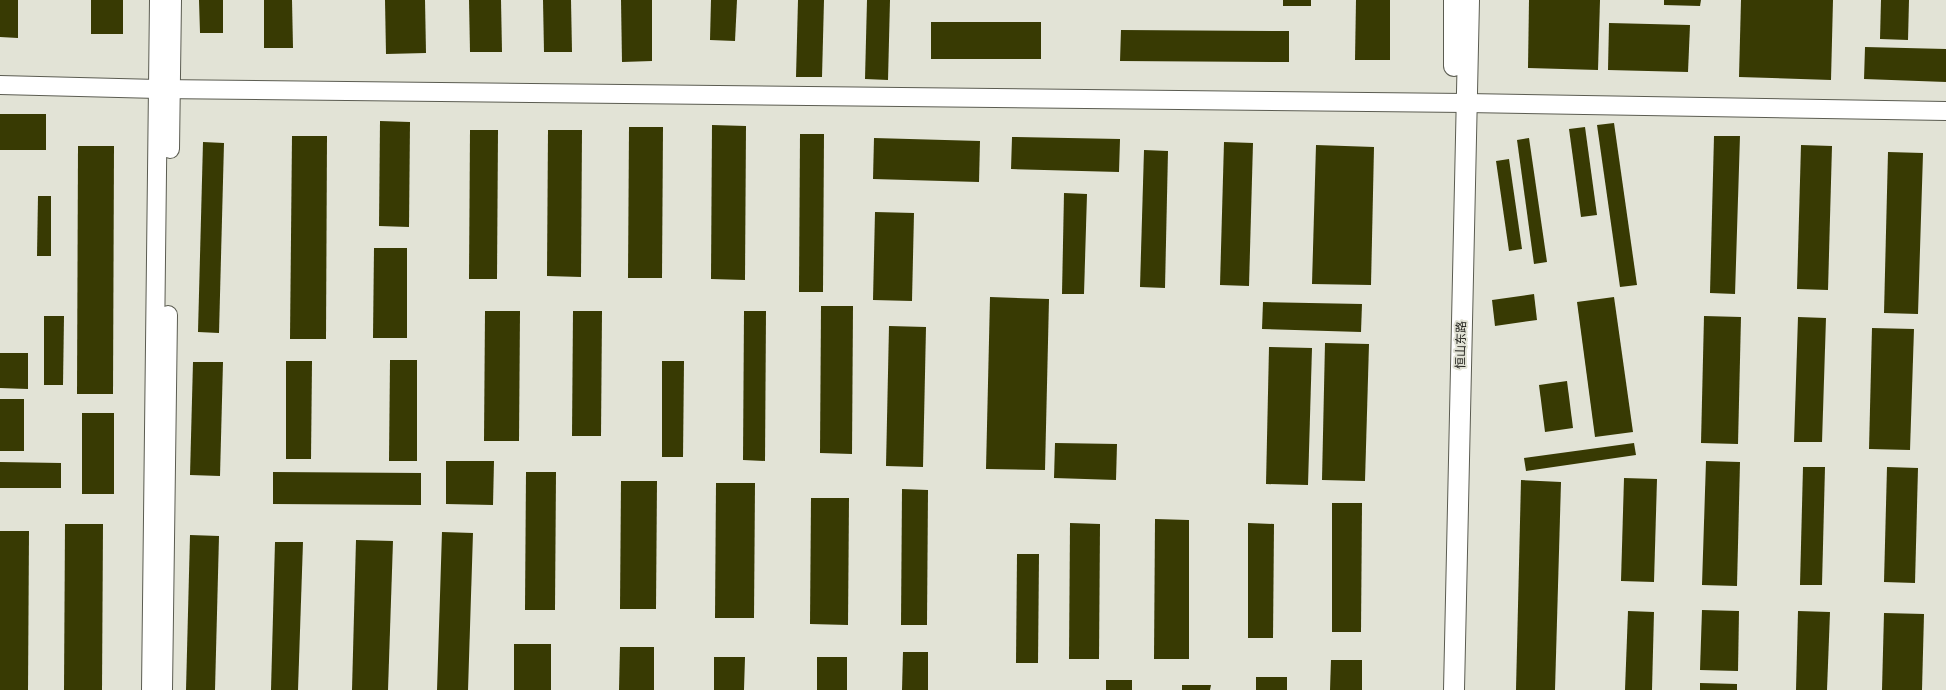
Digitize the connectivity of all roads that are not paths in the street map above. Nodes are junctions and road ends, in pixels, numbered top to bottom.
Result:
1 (159, 0) edge
2 (172, 0) edge
3 (1454, 0) edge
4 (1469, 0) edge
5 (0, 85) edge
6 (164, 89) junction
7 (1460, 103) junction
8 (1946, 110) edge
9 (151, 690) edge
10 (163, 690) edge
11 (1443, 690) edge
12 (1454, 690) edge

1 - 6 street
2 - 6 street
3 - 7 main road, 恒山东路
4 - 7 main road, 恒山东路
5 - 6 street
6 - 7 street
6 - 9 street
6 - 10 street
7 - 8 street
7 - 11 main road, 恒山东路
7 - 12 main road, 恒山东路

